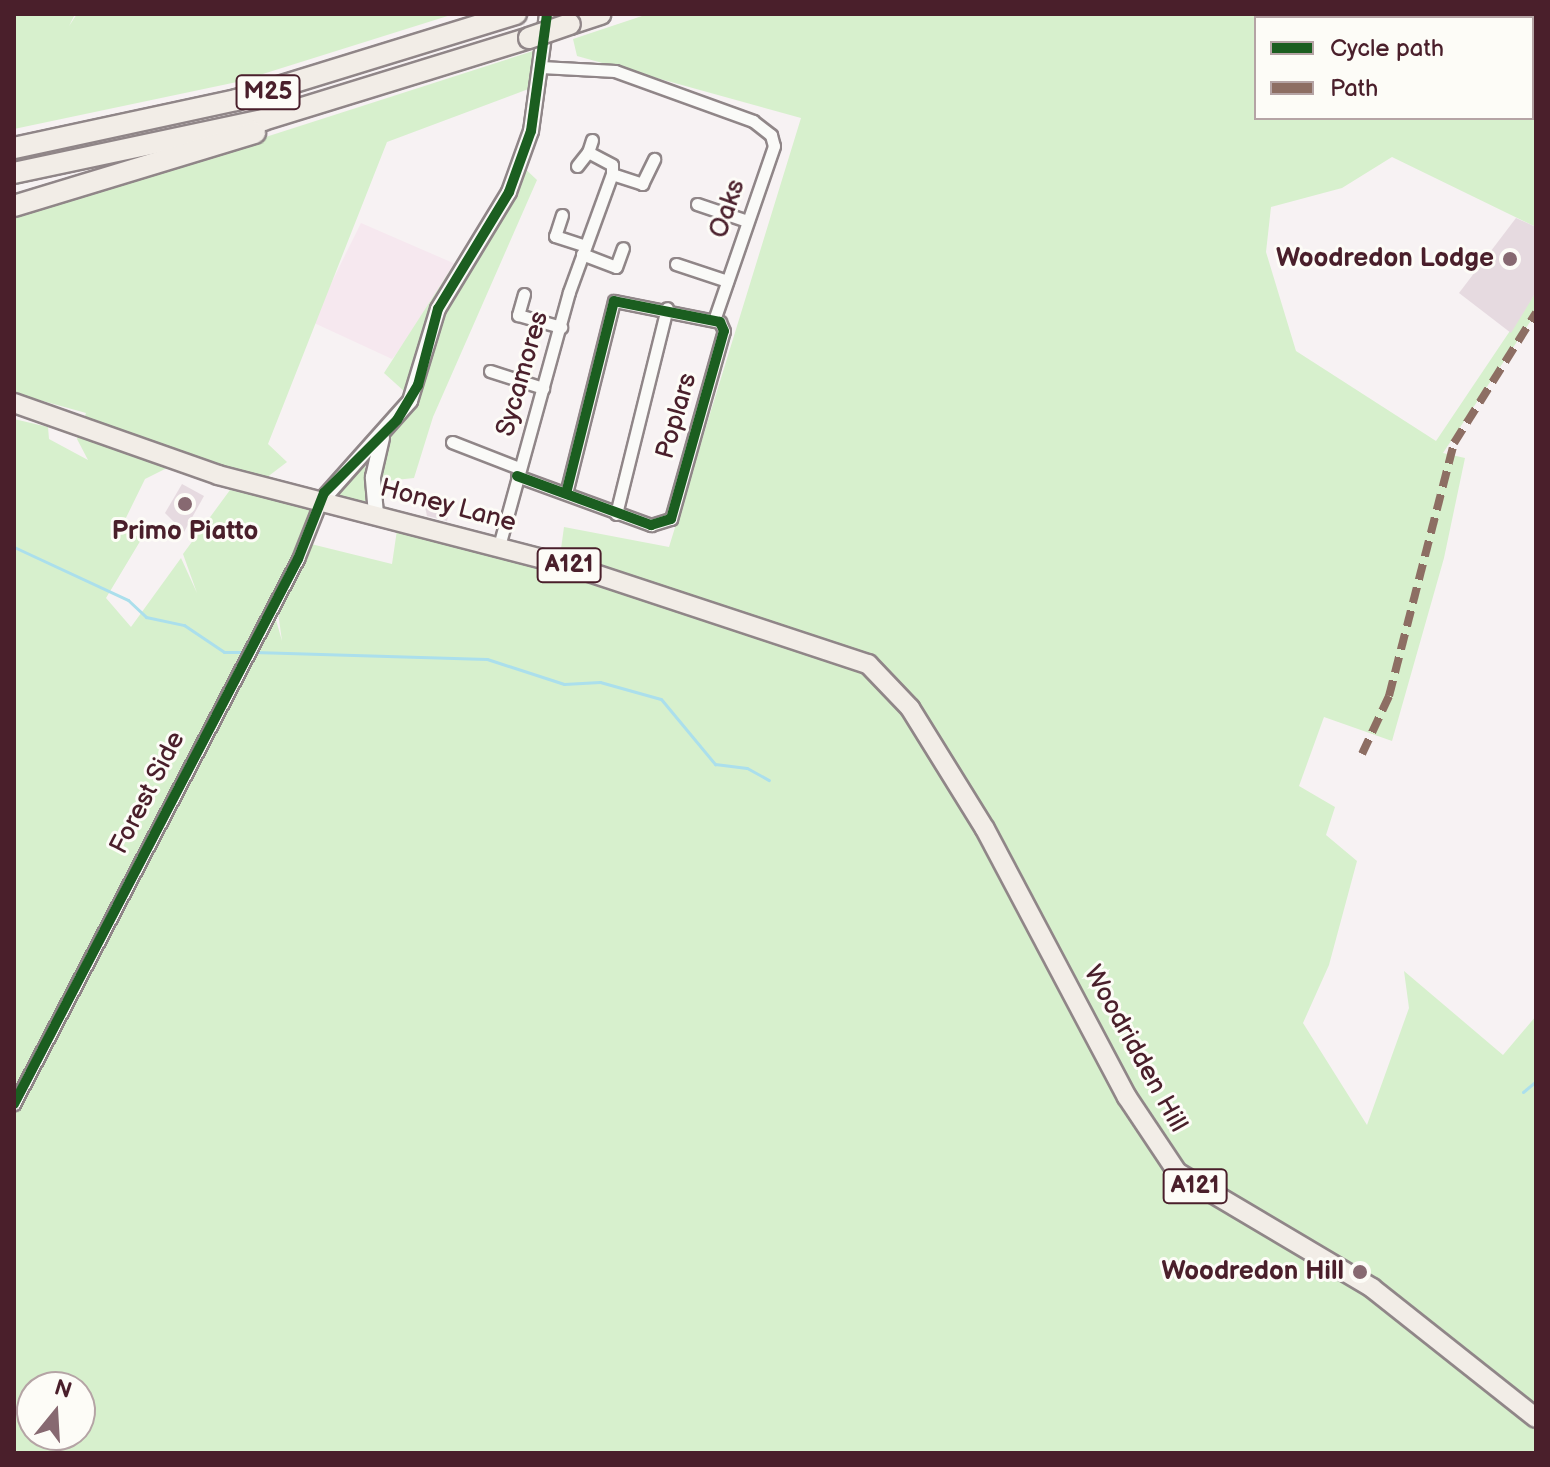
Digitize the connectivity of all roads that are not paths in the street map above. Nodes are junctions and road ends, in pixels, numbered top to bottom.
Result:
1 (516, 14) edge
2 (547, 14) edge
3 (600, 14) edge
4 (541, 67) junction
5 (317, 105) junction
6 (14, 148) edge
7 (654, 159) dead end
8 (577, 166) dead end
9 (14, 173) edge
10 (612, 174) junction
11 (697, 204) dead end
12 (14, 206) edge
13 (562, 215) dead end
14 (747, 221) junction
15 (623, 248) dead end
16 (584, 250) junction
17 (676, 264) dead end
18 (727, 281) junction
19 (524, 294) dead end
20 (667, 308) junction
21 (714, 320) junction
22 (561, 327) junction
23 (490, 371) dead end
24 (543, 388) junction
25 (14, 403) edge
26 (384, 434) junction
27 (452, 442) dead end
28 (518, 472) junction
29 (566, 493) junction
30 (321, 501) junction
31 (376, 514) junction
32 (616, 514) junction
33 (499, 546) junction
34 (868, 664) joint
35 (14, 1104) edge
36 (1536, 1418) edge

1 - 6 highway, M25
2 - 4 street
3 - 5 highway, M25, bridge
4 - 14 street, Oaks
4 - 26 street
5 - 9 highway, M25
5 - 12 highway, M25
7 - 10 street
8 - 10 street
10 - 16 street, Sycamores
11 - 14 street
13 - 16 street
14 - 18 street, Oaks
15 - 16 street
16 - 22 street, Sycamores
17 - 18 street
18 - 21 street, Oaks
19 - 22 street
20 - 21 street
20 - 29 street
20 - 32 street
21 - 32 street, Poplars
22 - 24 street, Sycamores
23 - 24 street
24 - 28 street, Sycamores
25 - 30 main road, Honey Lane / A121
26 - 30 street
26 - 31 street
27 - 28 street
28 - 29 street
28 - 33 street, Sycamores
29 - 32 street
30 - 31 main road, Honey Lane / A121
30 - 35 street, Forest Side
31 - 33 main road, Honey Lane / A121
33 - 34 main road, Honey Lane / A121
34 - 36 main road, Woodridden Hill / A121

